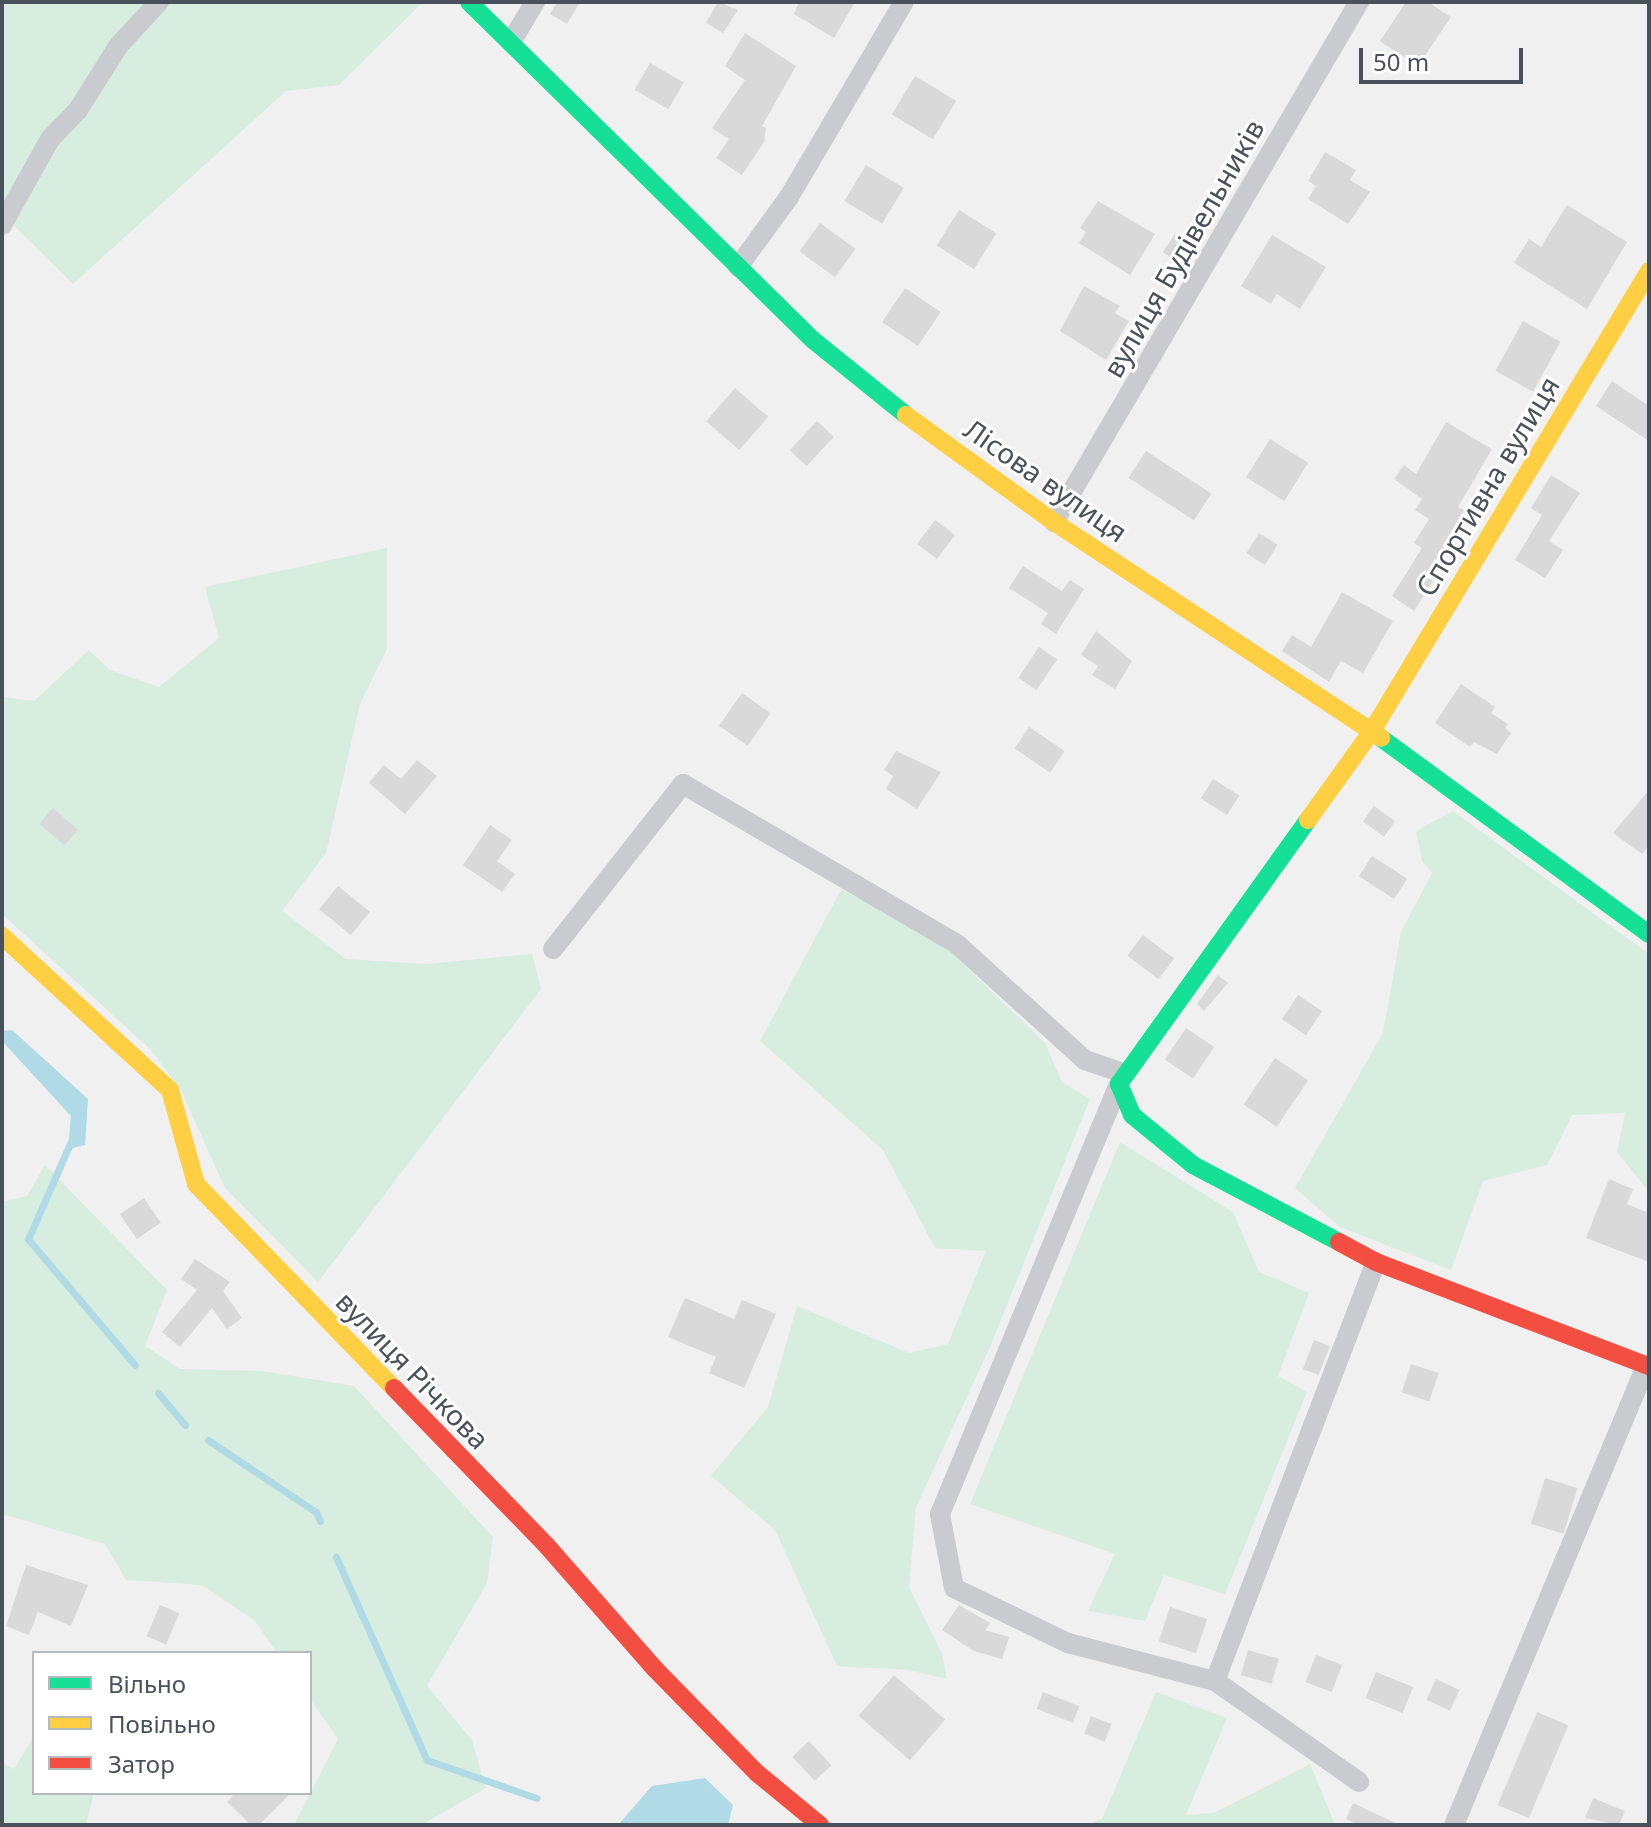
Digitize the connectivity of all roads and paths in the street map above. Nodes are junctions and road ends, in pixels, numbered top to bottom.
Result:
1 (159, 2) edge
2 (469, 2) edge
3 (535, 2) edge
4 (904, 2) edge
5 (1359, 2) edge
6 (511, 42) junction
7 (2, 225) edge
8 (738, 267) junction
9 (1649, 271) edge
10 (1054, 522) junction
11 (1372, 731) junction
12 (1647, 928) edge
13 (2, 936) edge
14 (553, 949) dead end
15 (1121, 1078) junction
16 (1376, 1262) junction
17 (1647, 1366) edge
18 (1215, 1681) junction
19 (1359, 1782) dead end
20 (820, 1825) edge
21 (1454, 1825) edge

1 - 7 street
2 - 6 street, Лісова вулиця
3 - 6 street
4 - 8 street
5 - 10 street, вулиця Будівельників
6 - 8 street, Лісова вулиця
8 - 10 street, Лісова вулиця
9 - 11 street, Спортивна вулиця
10 - 11 street, Лісова вулиця
11 - 12 street, Лісова вулиця
11 - 15 street, Спортивна вулиця
13 - 20 street, вулиця Річкова
14 - 15 street
15 - 16 street
15 - 18 street
16 - 17 street
16 - 18 street
17 - 21 street
18 - 19 street

